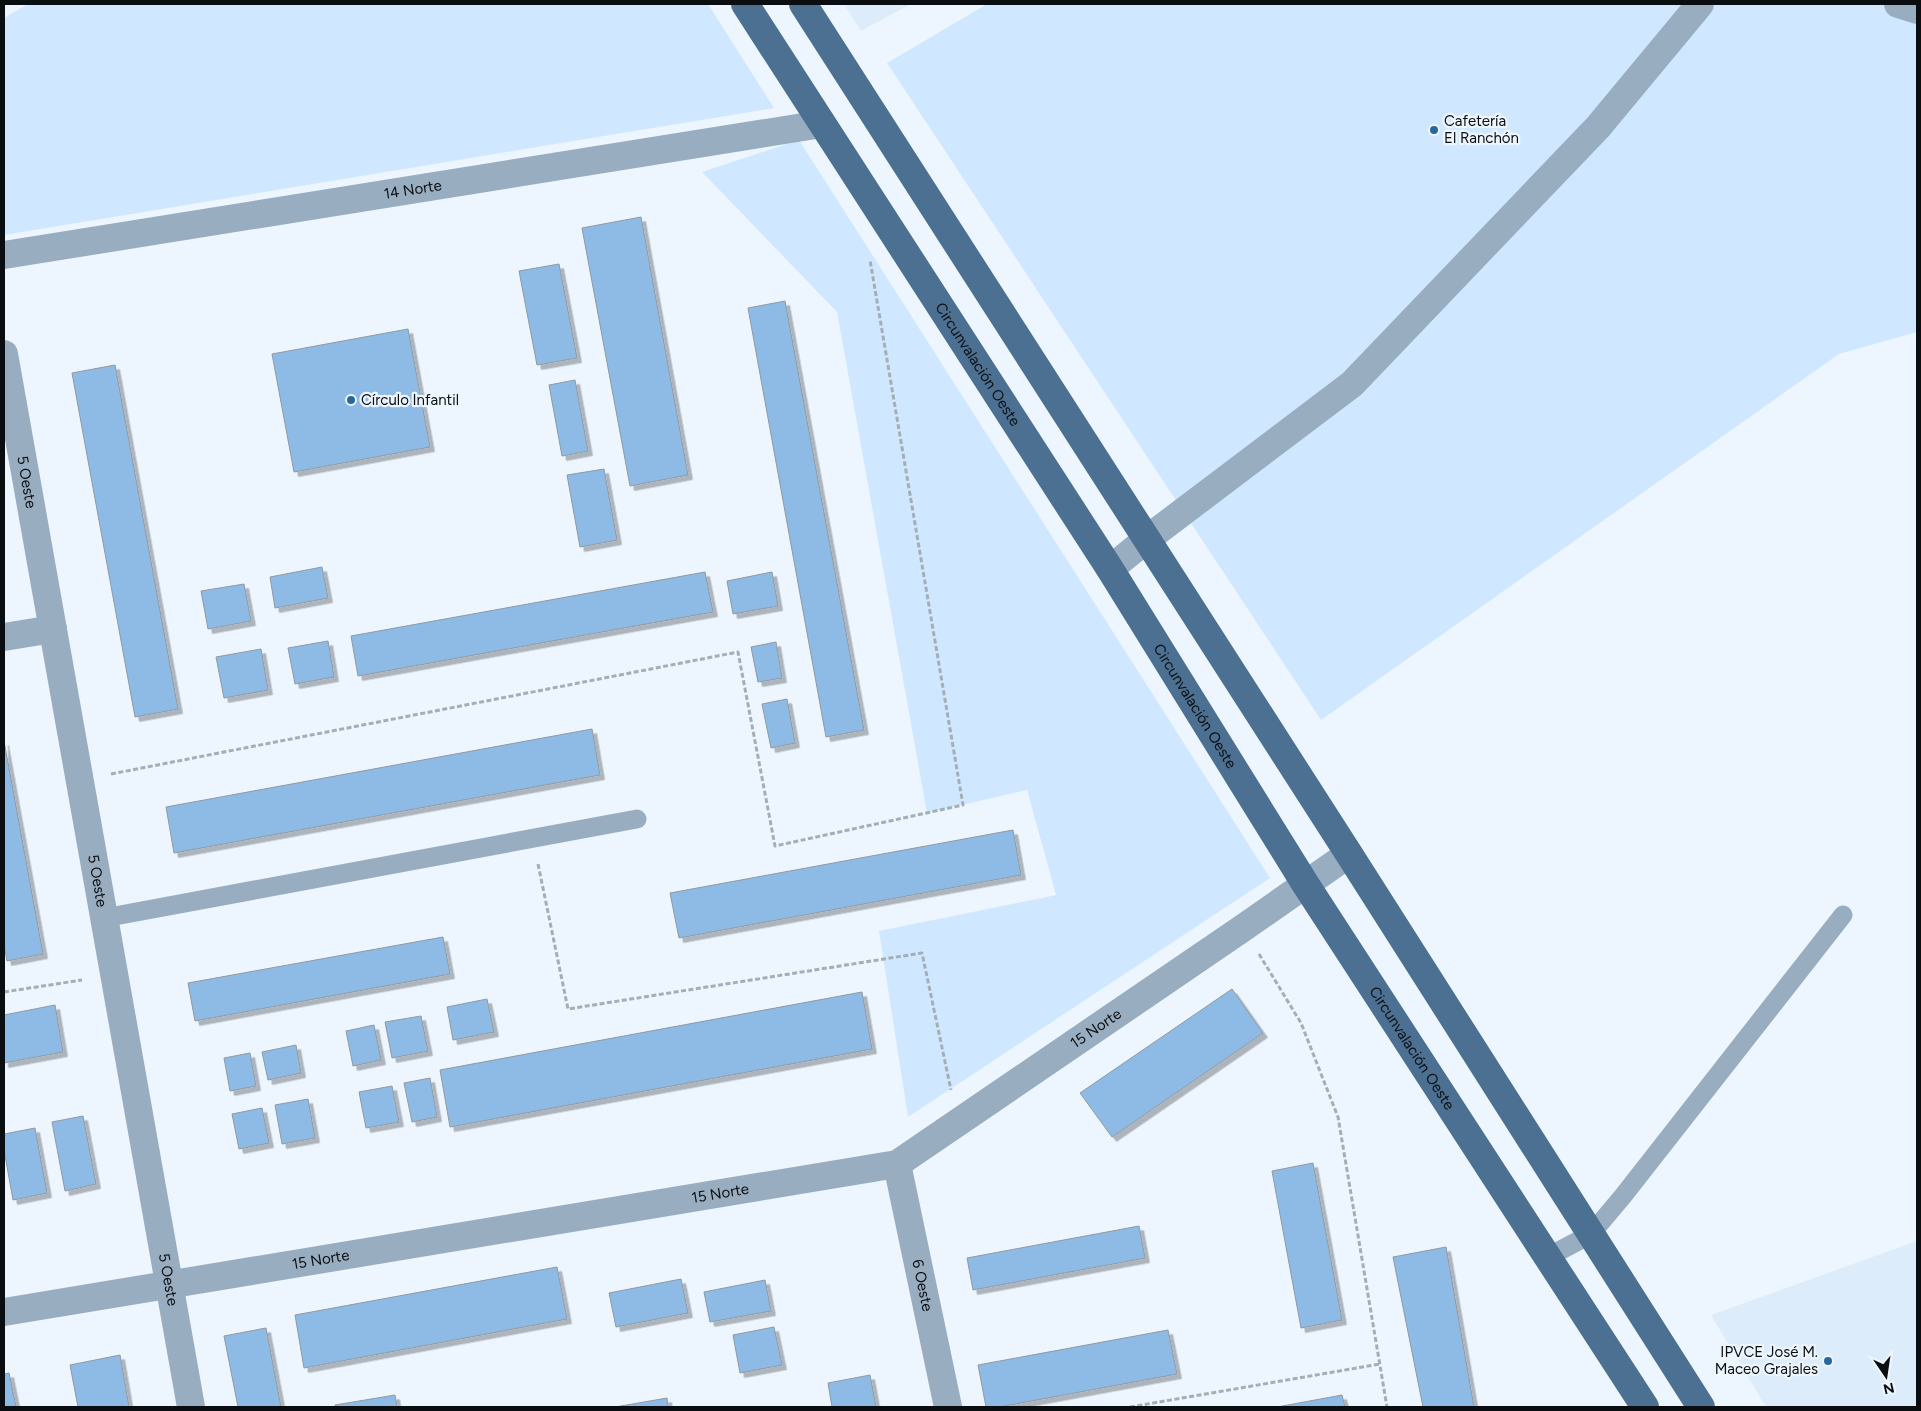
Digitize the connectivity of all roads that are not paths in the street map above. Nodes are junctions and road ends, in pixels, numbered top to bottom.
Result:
1 (745, 4) edge
2 (803, 4) edge
3 (1700, 4) edge
4 (1898, 4) edge
5 (1917, 10) edge
6 (822, 124) junction
7 (4, 255) edge
8 (4, 354) edge
9 (1147, 539) junction
10 (1110, 569) junction
11 (53, 629) junction
12 (4, 637) edge
13 (637, 820) dead end
14 (1349, 854) junction
15 (1306, 885) junction
16 (1843, 915) dead end
17 (104, 918) junction
18 (897, 1164) junction
19 (1591, 1234) junction
20 (1548, 1257) junction
21 (169, 1284) junction
22 (4, 1312) edge
23 (191, 1407) edge
24 (948, 1407) edge
25 (1645, 1407) edge
26 (1701, 1407) edge

1 - 6 main road, Circunvalación Oeste
2 - 9 main road
3 - 9 street
4 - 5 street
6 - 7 street, 14 Norte
6 - 10 main road, Circunvalación Oeste
8 - 11 street, 5 Oeste
9 - 10 street
9 - 14 main road
10 - 15 main road, Circunvalación Oeste
11 - 12 street
11 - 17 street, 5 Oeste
13 - 17 lane
14 - 15 street, 15 Norte
14 - 19 main road
15 - 18 street, 15 Norte
15 - 20 main road, Circunvalación Oeste
16 - 19 lane
17 - 21 street, 5 Oeste
18 - 21 street, 15 Norte
18 - 24 street, 6 Oeste
19 - 20 lane
19 - 26 main road
20 - 25 main road, Circunvalación Oeste
21 - 22 street, 15 Norte
21 - 23 street, 5 Oeste

